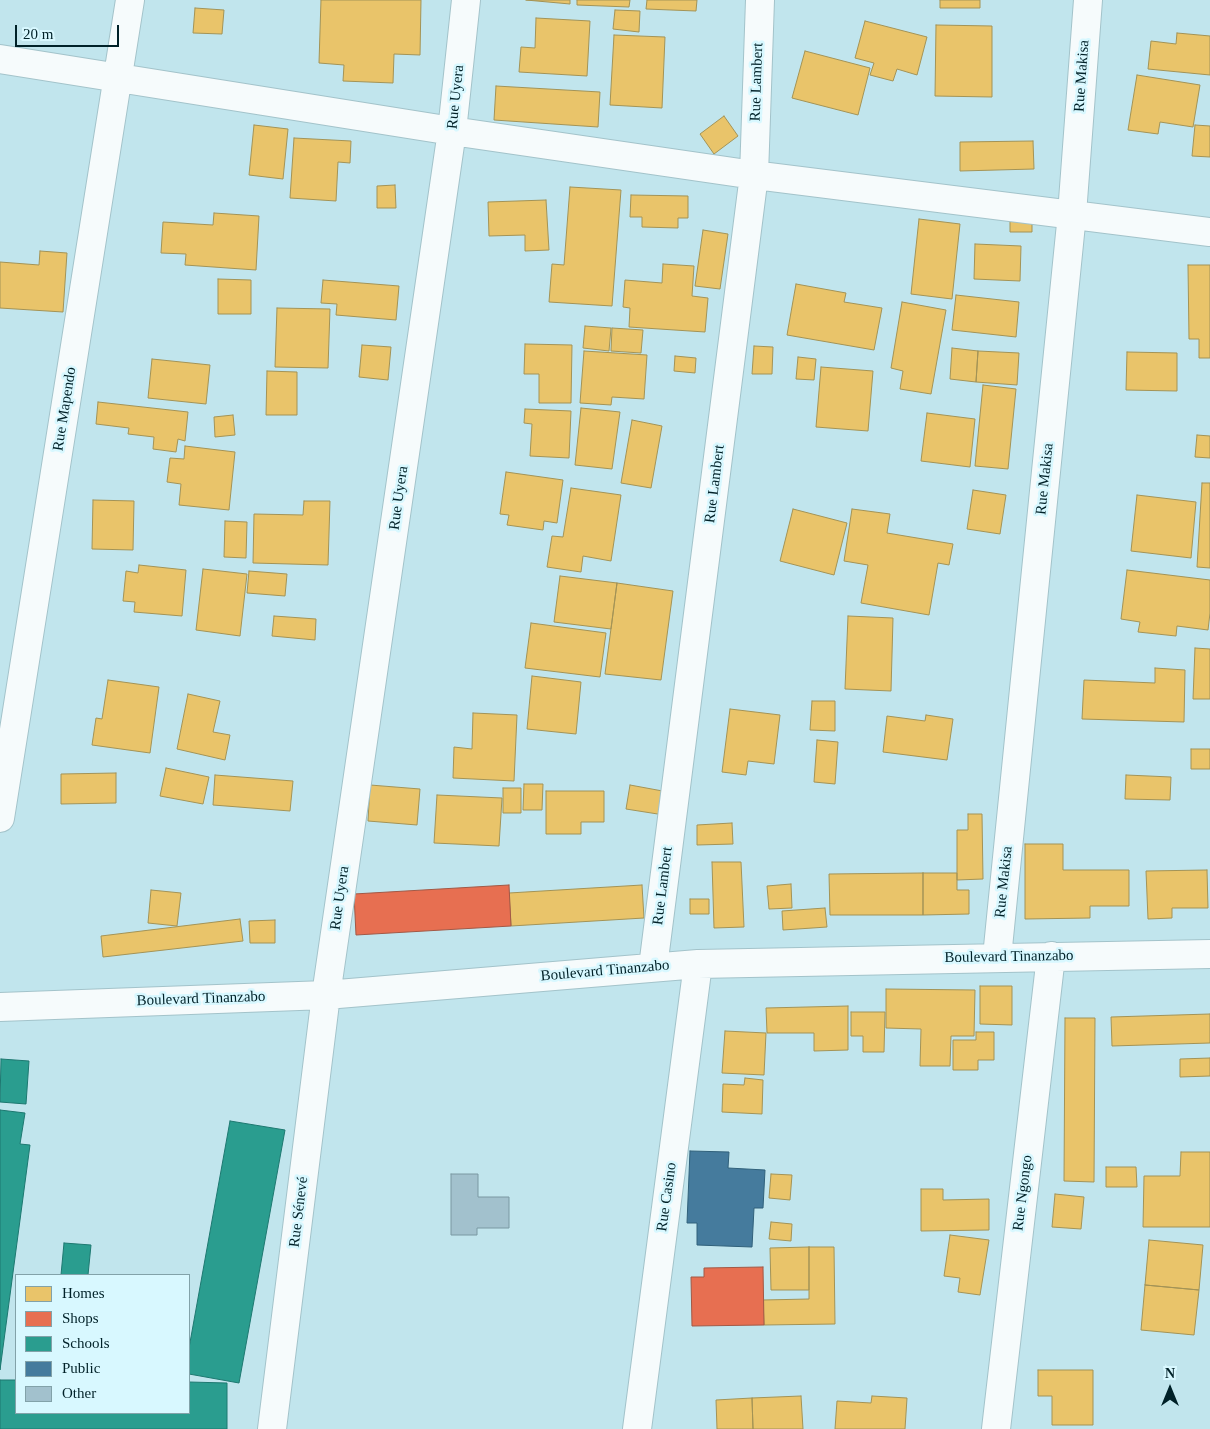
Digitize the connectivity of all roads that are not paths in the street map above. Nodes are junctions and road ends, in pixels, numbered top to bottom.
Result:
1 (130, 0) edge
2 (466, 0) edge
3 (760, 0) edge
4 (1088, 0) edge
5 (0, 59) edge
6 (117, 78) junction
7 (452, 131) junction
8 (754, 175) junction
9 (1072, 214) junction
10 (1210, 232) edge
11 (0, 818) edge
12 (1210, 954) edge
13 (1051, 956) junction
14 (997, 957) junction
15 (698, 964) junction
16 (653, 967) junction
17 (326, 995) junction
18 (0, 1007) edge
19 (272, 1429) edge
20 (637, 1429) edge
21 (996, 1429) edge

1 - 6 street, Rue Mapendo
2 - 7 street, Rue Uyera
3 - 8 street, Rue Lambert
4 - 9 street, Rue Makisa
5 - 6 street
6 - 7 street
6 - 11 street, Rue Mapendo
7 - 8 street
7 - 17 street, Rue Uyera
8 - 9 street
8 - 16 street, Rue Lambert
9 - 10 street
9 - 14 street, Rue Makisa
12 - 13 street, Boulevard Tinanzabo
13 - 14 street, Boulevard Tinanzabo
13 - 21 street, Rue Ngongo
14 - 15 street, Boulevard Tinanzabo
15 - 16 street, Boulevard Tinanzabo
15 - 20 street, Rue Casino
16 - 17 street, Boulevard Tinanzabo
17 - 18 street, Boulevard Tinanzabo
17 - 19 street, Rue Sénevé

